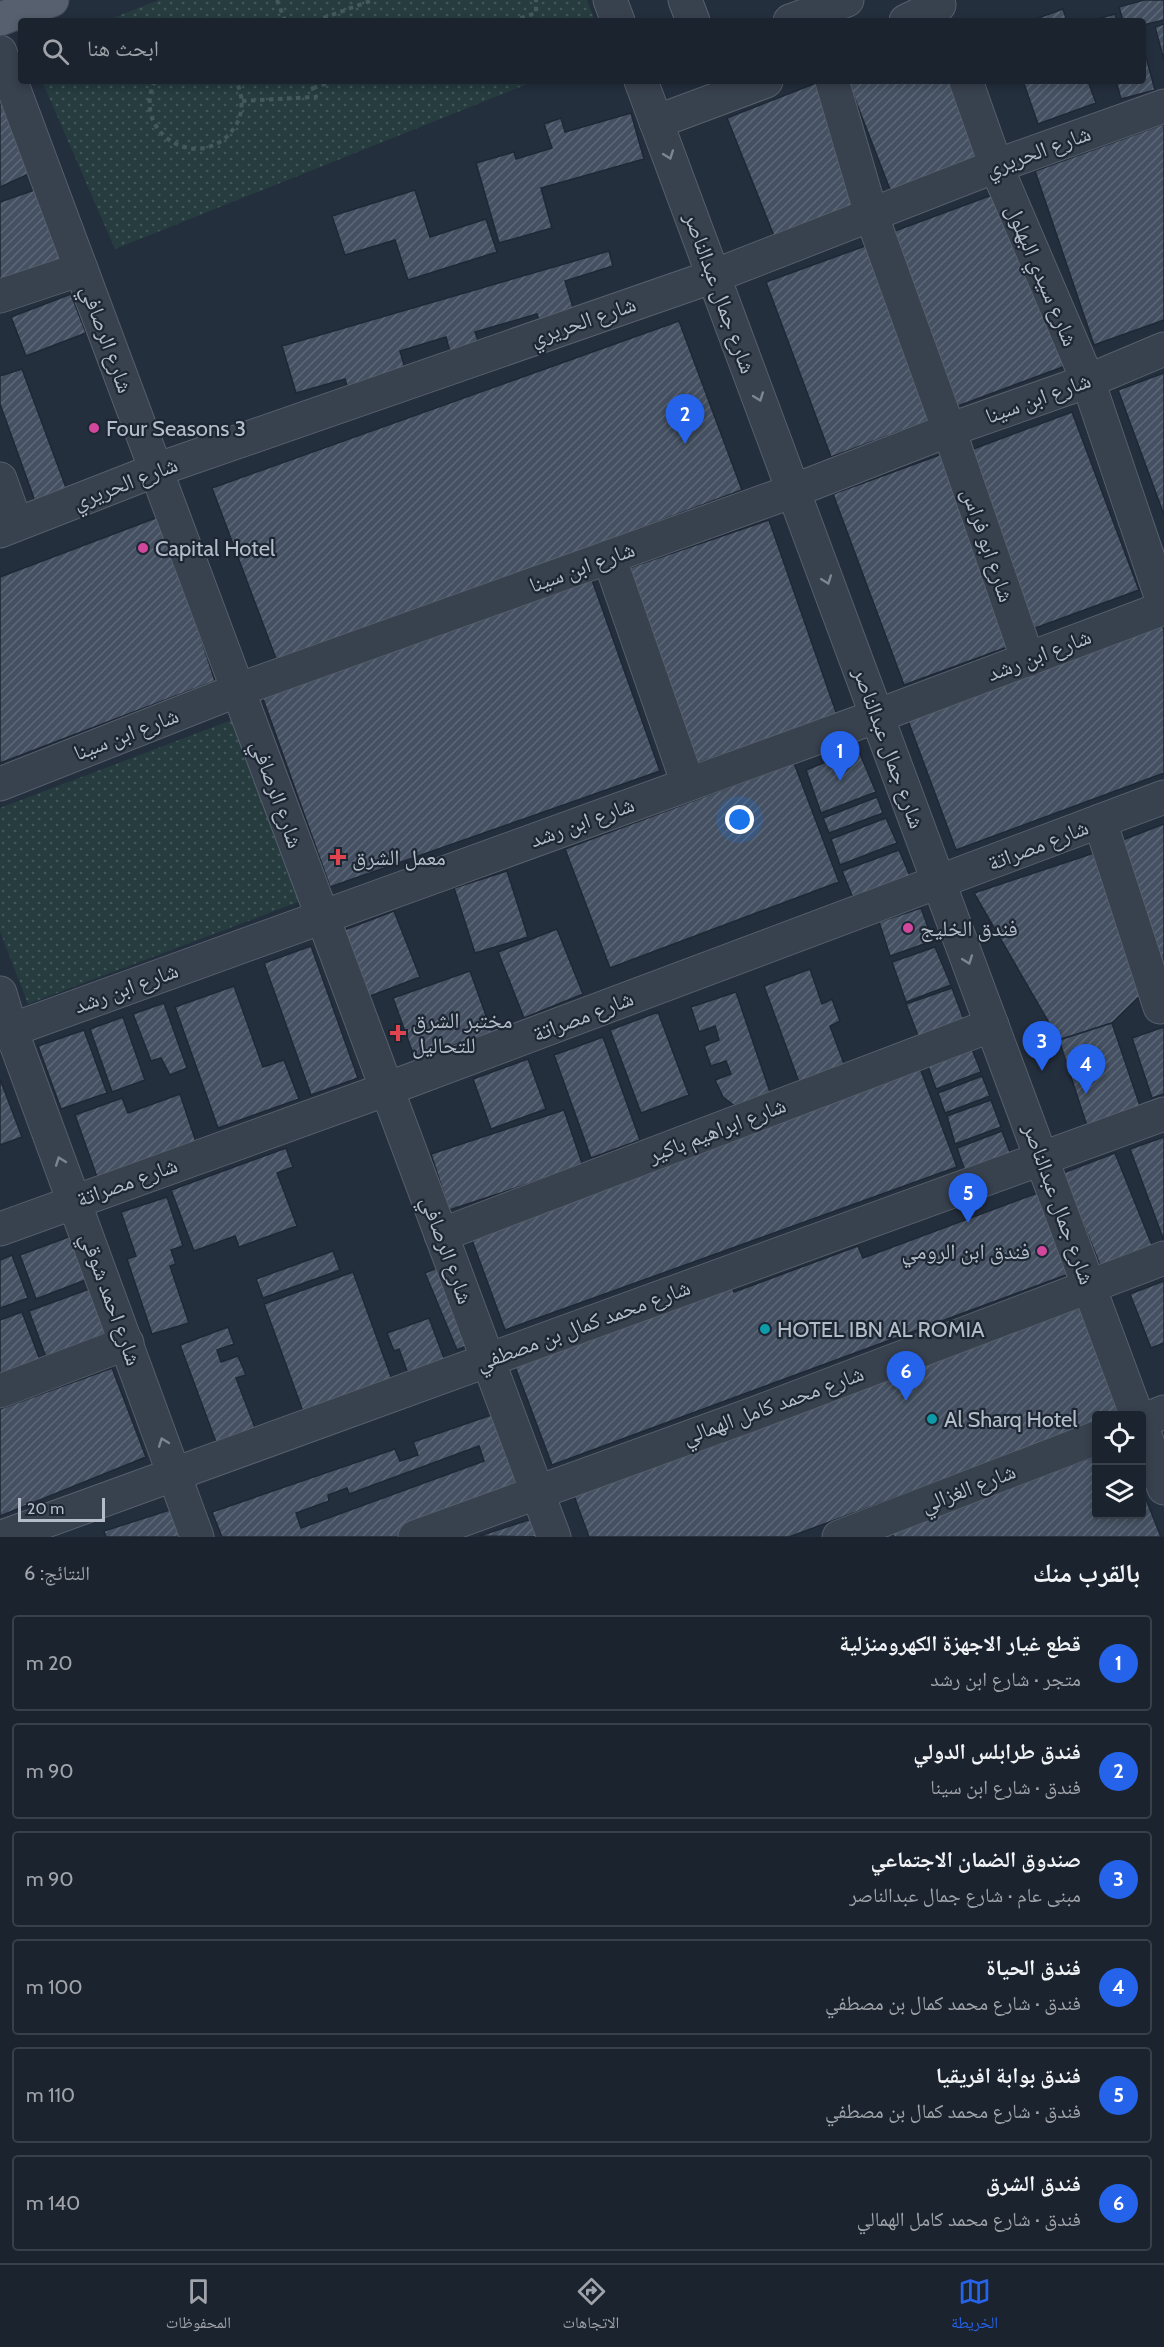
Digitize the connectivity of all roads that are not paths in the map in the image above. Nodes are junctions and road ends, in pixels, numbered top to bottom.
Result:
1 (52, 0) edge
2 (610, 0) edge
3 (685, 0) edge
4 (847, 0) edge
5 (940, 9) edge
6 (617, 18) edge
7 (692, 18) edge
8 (798, 18) edge
9 (914, 18) edge
10 (0, 19) edge
11 (0, 52) edge
12 (642, 84) edge
13 (758, 84) edge
14 (833, 84) edge
15 (967, 84) edge
16 (1164, 106) edge
17 (657, 122) junction
18 (996, 166) junction
19 (871, 214) junction
20 (81, 269) junction
21 (714, 276) junction
22 (0, 296) edge
23 (1164, 349) edge
24 (1088, 381) junction
25 (949, 430) junction
26 (156, 470) junction
27 (0, 479) edge
28 (794, 491) junction
29 (8, 528) edge
30 (609, 557) junction
31 (1164, 607) edge
32 (1028, 660) junction
33 (238, 690) junction
34 (877, 716) junction
35 (0, 784) edge
36 (688, 784) junction
37 (1164, 797) edge
38 (1100, 821) junction
39 (939, 882) junction
40 (322, 916) junction
41 (0, 993) edge
42 (1164, 1006) edge
43 (992, 1025) junction
44 (6, 1032) edge
45 (387, 1089) junction
46 (1164, 1114) edge
47 (1042, 1158) junction
48 (74, 1201) junction
49 (0, 1229) edge
50 (441, 1235) junction
51 (1164, 1257) edge
52 (1089, 1285) junction
53 (127, 1343) junction
54 (487, 1359) junction
55 (0, 1391) edge
56 (1135, 1411) edge
57 (1164, 1412) edge
58 (1146, 1419) edge
59 (1146, 1438) edge
60 (1092, 1440) edge
61 (175, 1474) junction
62 (1164, 1488) edge
63 (537, 1491) junction
64 (875, 1531) edge
65 (2, 1537) edge
66 (197, 1537) edge
67 (415, 1537) edge
68 (554, 1537) edge
69 (839, 1537) edge

1 - 10 main road
2 - 6 street
3 - 7 street
4 - 8 street
5 - 9 street
11 - 20 street, شارع الرصافي
12 - 17 street, شارع جمال عبدالناصر
13 - 17 street
14 - 19 street, شارع ابو فراس
15 - 18 street, شارع سيدي البهلول
16 - 18 street, شارع الحريري
17 -> 21 street, شارع جمال عبدالناصر
18 - 19 street, شارع الحريري
18 - 24 street, شارع سيدي البهلول
19 - 21 street, شارع الحريري
19 - 25 street, شارع ابو فراس
20 - 22 street
20 - 26 street, شارع الرصافي
21 - 26 street, شارع الحريري
21 -> 28 street, شارع جمال عبدالناصر
23 - 24 street, شارع ابن سينا
24 - 25 street, شارع ابن سينا
24 - 31 street, شارع سيدي البهلول
25 - 28 street, شارع ابن سينا
25 - 32 street, شارع ابو فراس
26 - 29 street, شارع الحريري
26 - 33 street, شارع الرصافي
27 - 29 street
28 - 30 street, شارع ابن سينا
28 -> 34 street, شارع جمال عبدالناصر
30 - 33 street, شارع ابن سينا
30 - 36 street
31 - 32 street, شارع ابن رشد
32 - 34 street, شارع ابن رشد
33 - 35 street, شارع ابن سينا
33 - 40 street, شارع الرصافي
34 - 36 street, شارع ابن رشد
34 - 39 street, شارع جمال عبدالناصر
36 - 40 street, شارع ابن رشد
37 - 38 street, شارع مصراتة
38 - 39 street, شارع مصراتة
38 - 42 street
39 -> 43 street, شارع جمال عبدالناصر
39 - 45 street, شارع مصراتة
40 - 44 street, شارع ابن رشد
40 - 45 street, شارع الرصافي
41 - 44 street, شارع احمد شوقي
43 - 47 street, شارع جمال عبدالناصر
43 - 50 street, شارع ابراهيم باكير
48 -> 44 street, شارع احمد شوقي
45 - 48 street, شارع مصراتة
45 - 50 street, شارع الرصافي
46 - 47 street, شارع محمد كمال بن مصطفي
47 - 52 street, شارع جمال عبدالناصر
47 - 54 street, شارع محمد كمال بن مصطفي
48 - 49 street, شارع مصراتة
48 - 53 street, شارع احمد شوقي
50 - 54 street, شارع الرصافي
51 - 52 street, شارع محمد كامل الهمالي
52 - 56 street, شارع جمال عبدالناصر
52 - 63 street, شارع محمد كامل الهمالي
53 - 55 street
61 -> 53 street, شارع احمد شوقي
54 - 61 street, شارع محمد كمال بن مصطفي
54 - 63 street, شارع الرصافي
57 - 58 street
59 - 62 street
60 - 64 street, شارع الغزالي
61 - 65 street, شارع محمد كمال بن مصطفي
61 - 66 street, شارع احمد شوقي
63 - 67 street, شارع محمد كامل الهمالي
63 - 68 street, شارع الرصافي
64 - 69 street, شارع الغزالي

